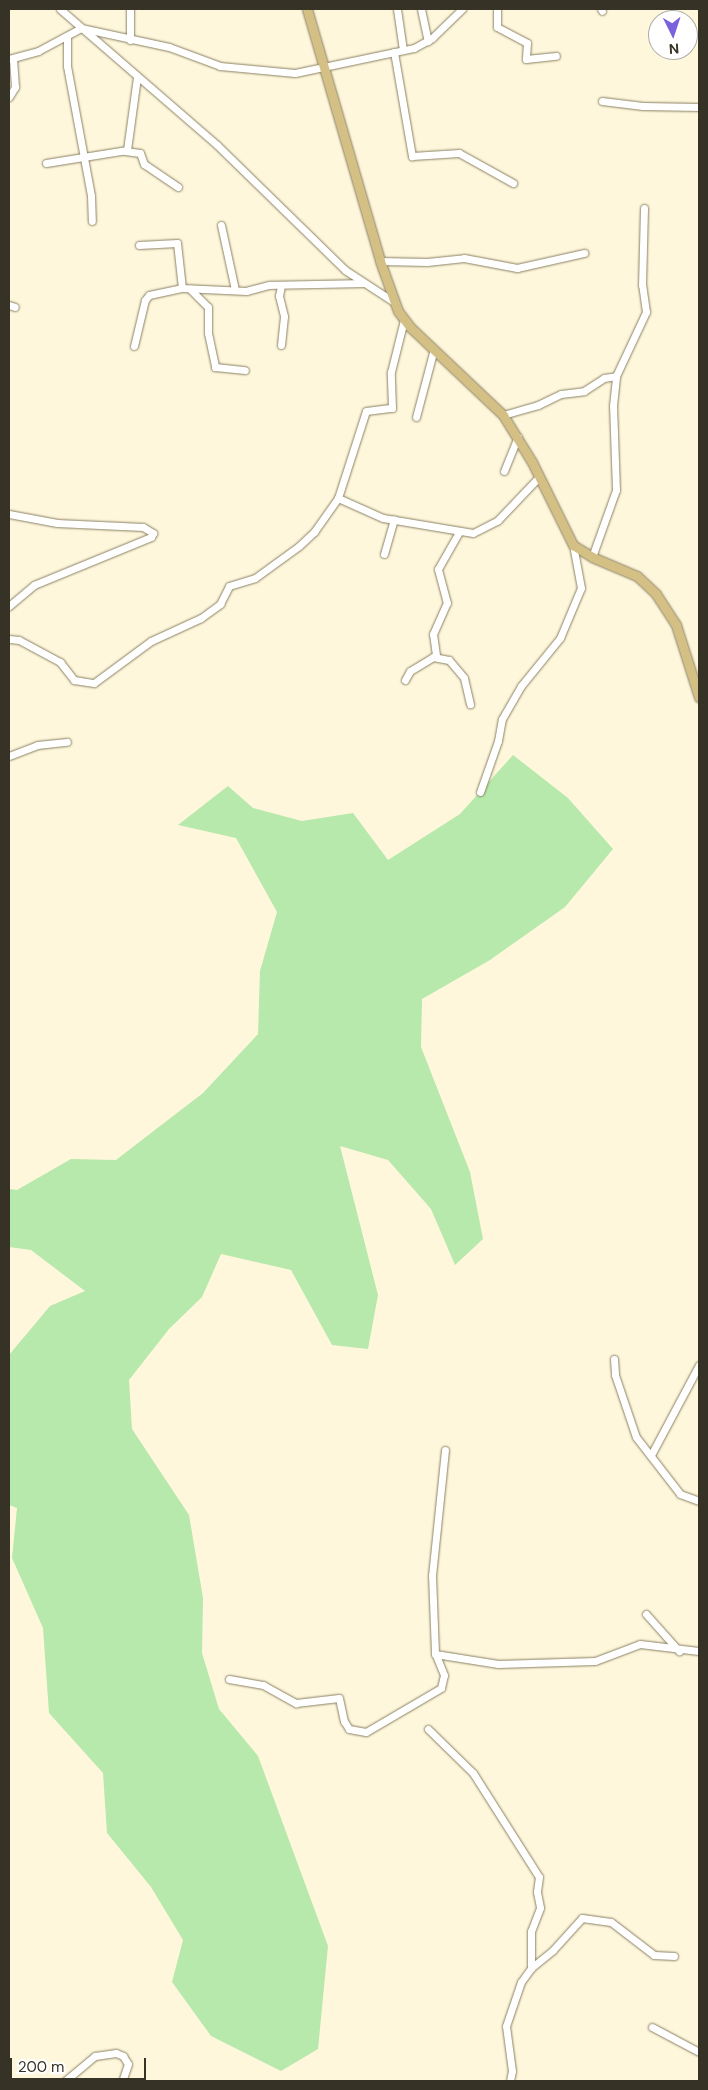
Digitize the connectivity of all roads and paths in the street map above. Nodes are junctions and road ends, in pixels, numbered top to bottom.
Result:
1 (60, 9) edge
2 (130, 9) edge
3 (307, 9) edge
4 (397, 9) edge
5 (421, 9) edge
6 (462, 9) edge
7 (497, 9) edge
8 (81, 28) junction
9 (67, 36) junction
10 (130, 40) junction
11 (428, 41) junction
12 (403, 50) junction
13 (394, 52) junction
14 (556, 56) dead end
15 (11, 59) edge
16 (322, 69) junction
17 (137, 77) junction
18 (9, 97) edge
19 (602, 101) dead end
20 (699, 107) edge
21 (126, 151) junction
22 (83, 156) junction
23 (46, 163) dead end
24 (513, 183) dead end
25 (178, 187) dead end
26 (644, 208) dead end
27 (92, 221) dead end
28 (220, 225) dead end
29 (139, 244) dead end
30 (584, 253) dead end
31 (380, 261) junction
32 (363, 283) junction
33 (281, 286) junction
34 (182, 288) junction
35 (190, 289) junction
36 (235, 290) junction
37 (394, 302) junction
38 (404, 320) junction
39 (281, 345) dead end
40 (134, 346) dead end
41 (434, 349) junction
42 (245, 370) dead end
43 (616, 376) junction
44 (503, 415) junction
45 (416, 417) dead end
46 (518, 437) junction
47 (504, 471) dead end
48 (539, 478) junction
49 (338, 498) junction
50 (9, 514) edge
51 (394, 520) junction
52 (459, 532) junction
53 (573, 544) junction
54 (384, 554) dead end
55 (592, 557) junction
56 (9, 606) edge
57 (9, 639) edge
58 (436, 655) junction
59 (405, 680) dead end
60 (699, 697) edge
61 (470, 704) dead end
62 (67, 742) dead end
63 (9, 756) edge
64 (480, 792) dead end
65 (614, 1359) dead end
66 (699, 1365) edge
67 (445, 1450) dead end
68 (652, 1455) junction
69 (699, 1501) edge
70 (646, 1614) dead end
71 (679, 1651) junction
72 (699, 1651) edge
73 (436, 1655) junction
74 (230, 1679) dead end
75 (428, 1729) dead end
76 (674, 1956) dead end
77 (531, 1968) junction
78 (652, 2027) dead end
79 (699, 2052) edge
80 (65, 2081) edge
81 (122, 2081) edge
82 (510, 2081) edge

1 - 8 street
2 - 10 street
3 - 16 main road
4 - 12 street
5 - 11 street
6 - 11 street
7 - 14 street
8 - 9 street
8 - 10 street
8 - 17 street
9 - 15 street
9 - 22 street
10 - 16 street
11 - 12 street
12 - 13 street
13 - 16 street
13 - 24 street
15 - 18 street
16 - 31 main road
17 - 21 street
17 - 32 street
19 - 20 street
21 - 22 street
21 - 25 street
22 - 23 street
22 - 27 street
26 - 43 street
28 - 36 street
29 - 34 street
30 - 31 street
31 - 37 main road
32 - 33 street
32 - 37 street
33 - 36 street
33 - 39 street
34 - 35 street
34 - 40 street
35 - 36 street
35 - 42 street
37 - 38 main road
38 - 41 main road
38 - 49 street
41 - 44 main road
41 - 45 street
43 - 44 street
43 - 55 street
44 - 46 main road
46 - 47 street
46 - 48 main road
48 - 52 street
48 - 53 main road
49 - 51 street
49 - 57 street
50 - 56 street
51 - 52 street
51 - 54 street
52 - 58 street
53 - 55 main road
53 - 64 street
55 - 60 main road
58 - 59 street
58 - 61 street
62 - 63 street
65 - 68 street
66 - 68 street
67 - 73 street
68 - 69 street
70 - 71 street
71 - 72 street
71 - 73 street
73 - 74 street
75 - 77 street
76 - 77 street
77 - 82 street
78 - 79 street
80 - 81 street

